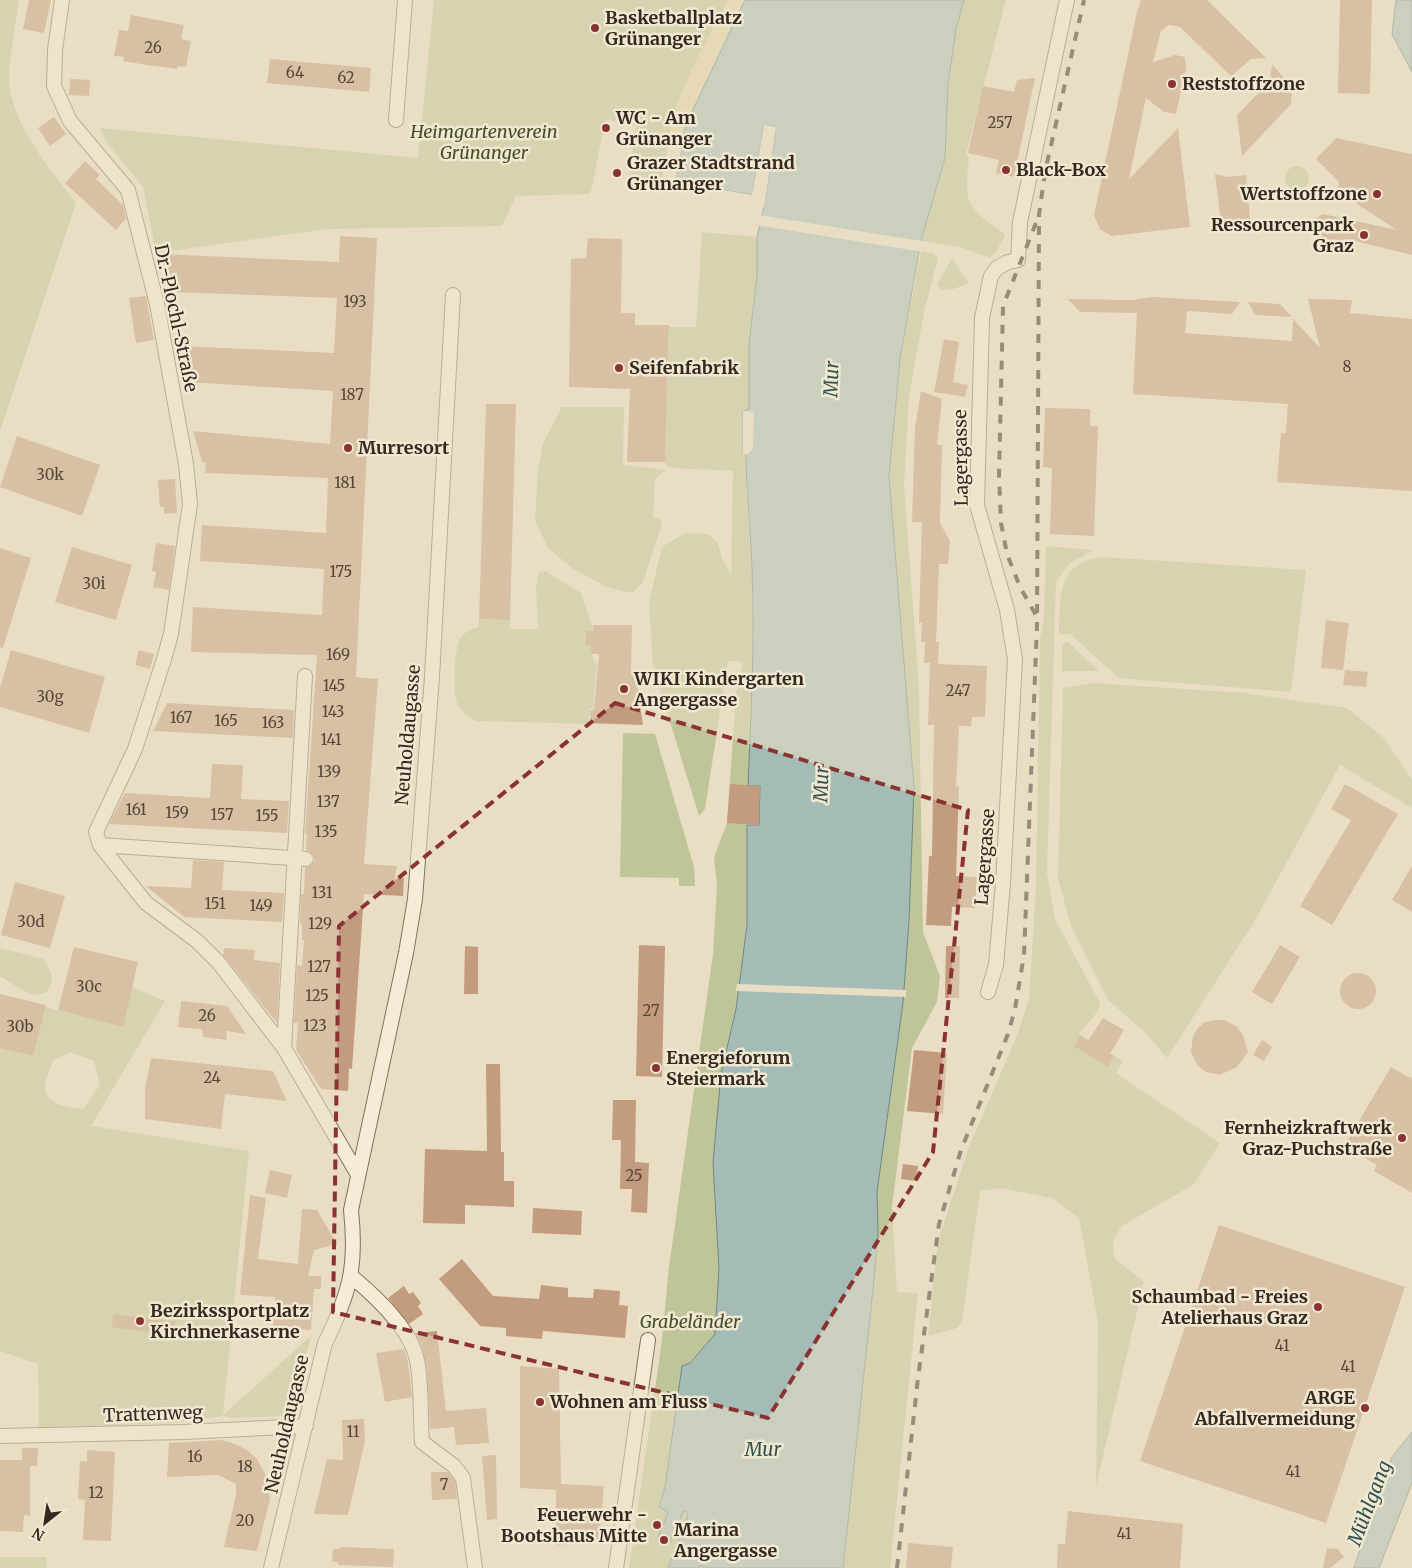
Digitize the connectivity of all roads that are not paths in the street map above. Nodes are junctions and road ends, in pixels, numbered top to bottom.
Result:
1 (62, 0) edge
2 (405, 0) edge
3 (1067, 0) edge
4 (396, 120) dead end
5 (453, 295) dead end
6 (305, 676) dead end
7 (100, 845) junction
8 (300, 858) junction
9 (988, 992) dead end
10 (284, 1048) junction
11 (357, 1173) junction
12 (351, 1276) junction
13 (648, 1340) dead end
14 (306, 1426) junction
15 (0, 1436) edge
16 (271, 1568) edge
17 (475, 1568) edge
18 (616, 1568) edge

1 - 7 street, Dr.-Plochl-Straße
2 - 4 street
3 - 9 street, Lagergasse
5 - 11 street, Neuholdaugasse
6 - 8 street
7 - 8 street
7 - 10 street
8 - 10 street
10 - 11 street
11 - 12 street, Neuholdaugasse
12 - 14 street, Neuholdaugasse
12 - 17 street
13 - 18 street
14 - 15 street, Trattenweg
14 - 16 street, Neuholdaugasse

